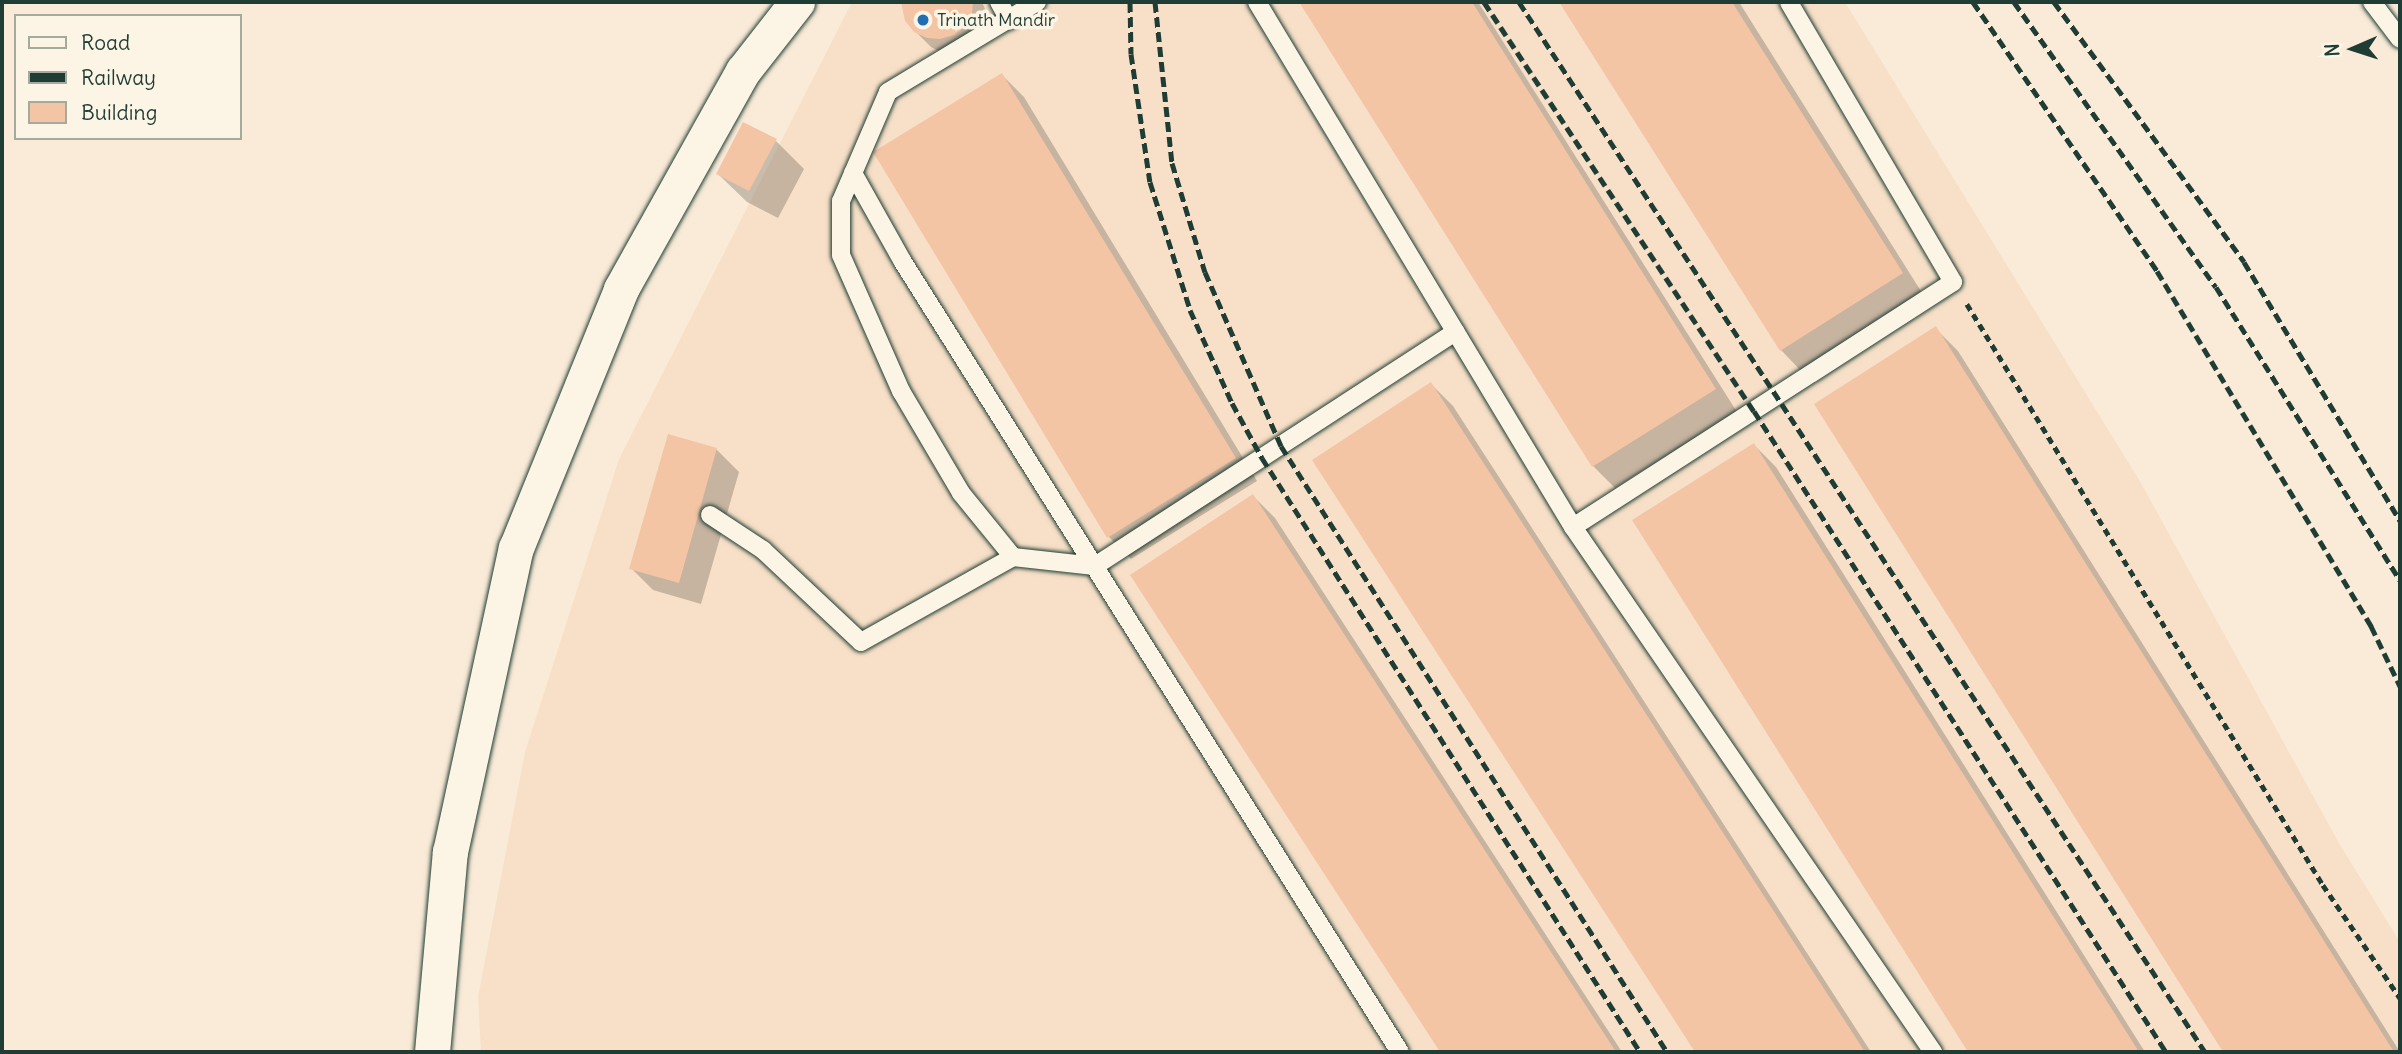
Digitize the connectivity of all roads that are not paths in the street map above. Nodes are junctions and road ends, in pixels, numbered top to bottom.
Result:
1 (797, 2) edge
2 (999, 2) edge
3 (1037, 2) edge
4 (1257, 2) edge
5 (1789, 2) edge
6 (2372, 2) edge
7 (1009, 20) junction
8 (2400, 39) edge
9 (853, 173) junction
10 (1456, 332) junction
11 (710, 515) dead end
12 (1573, 527) junction
13 (1013, 557) junction
14 (1095, 566) junction
15 (432, 1052) edge
16 (1400, 1052) edge
17 (1933, 1052) edge

1 - 15 street
2 - 7 lane
3 - 7 lane
4 - 10 lane
5 - 12 lane
6 - 8 lane
7 - 9 lane
9 - 13 lane
9 - 14 lane
10 - 12 lane
10 - 14 lane
11 - 13 lane
12 - 17 lane
13 - 14 lane
14 - 16 lane

